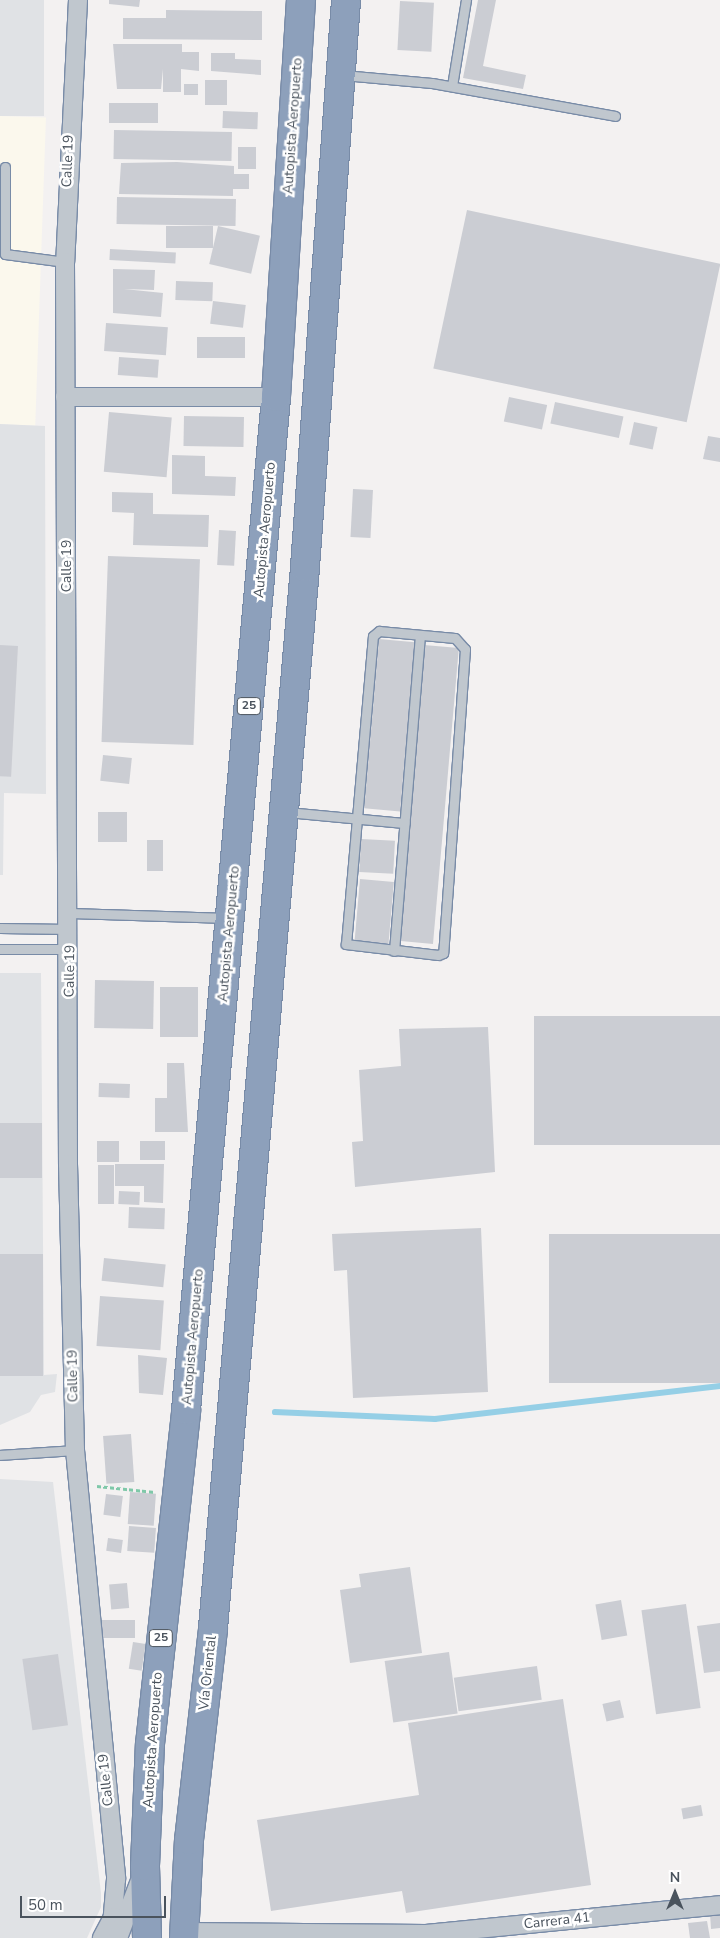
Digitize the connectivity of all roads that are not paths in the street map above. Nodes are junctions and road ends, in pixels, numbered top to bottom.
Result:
1 (78, 0) edge
2 (301, 0) edge
3 (346, 0) edge
4 (466, 0) edge
5 (340, 74) junction
6 (452, 86) junction
7 (614, 116) dead end
8 (5, 167) dead end
9 (64, 262) junction
10 (66, 397) junction
11 (276, 397) junction
12 (420, 635) junction
13 (284, 812) junction
14 (358, 819) junction
15 (404, 823) junction
16 (230, 918) junction
17 (70, 921) junction
18 (0, 928) edge
19 (0, 949) edge
20 (70, 949) junction
21 (394, 951) junction
22 (75, 1450) junction
23 (0, 1455) edge
24 (145, 1866) junction
25 (720, 1905) edge
26 (184, 1935) edge
27 (426, 1936) edge
28 (102, 1938) edge
29 (118, 1938) edge
30 (147, 1938) edge

1 - 9 street, Calle 19
2 - 11 highway, Autopista Aeropuerto / 25
3 - 5 highway
4 - 6 lane
5 - 6 lane
5 - 13 highway
6 - 7 lane
8 - 9 lane
9 - 10 street, Calle 19
10 - 11 street
10 - 17 street, Calle 19
11 - 16 highway, Autopista Aeropuerto / 25
12 - 14 lane
12 - 15 lane
12 - 21 lane
13 - 14 lane
13 - 26 highway, Vía Oriental
14 - 15 lane
14 - 21 lane
15 - 21 lane
16 - 17 lane
16 - 24 highway, Autopista Aeropuerto / 25
17 - 18 lane
17 - 20 street, Calle 19
19 - 20 lane
20 - 22 street, Calle 19
22 - 23 lane
22 - 28 street, Calle 19
24 - 29 street
24 - 30 highway, 25
25 - 27 street, Carrera 41
26 - 27 street, Carrera 41

